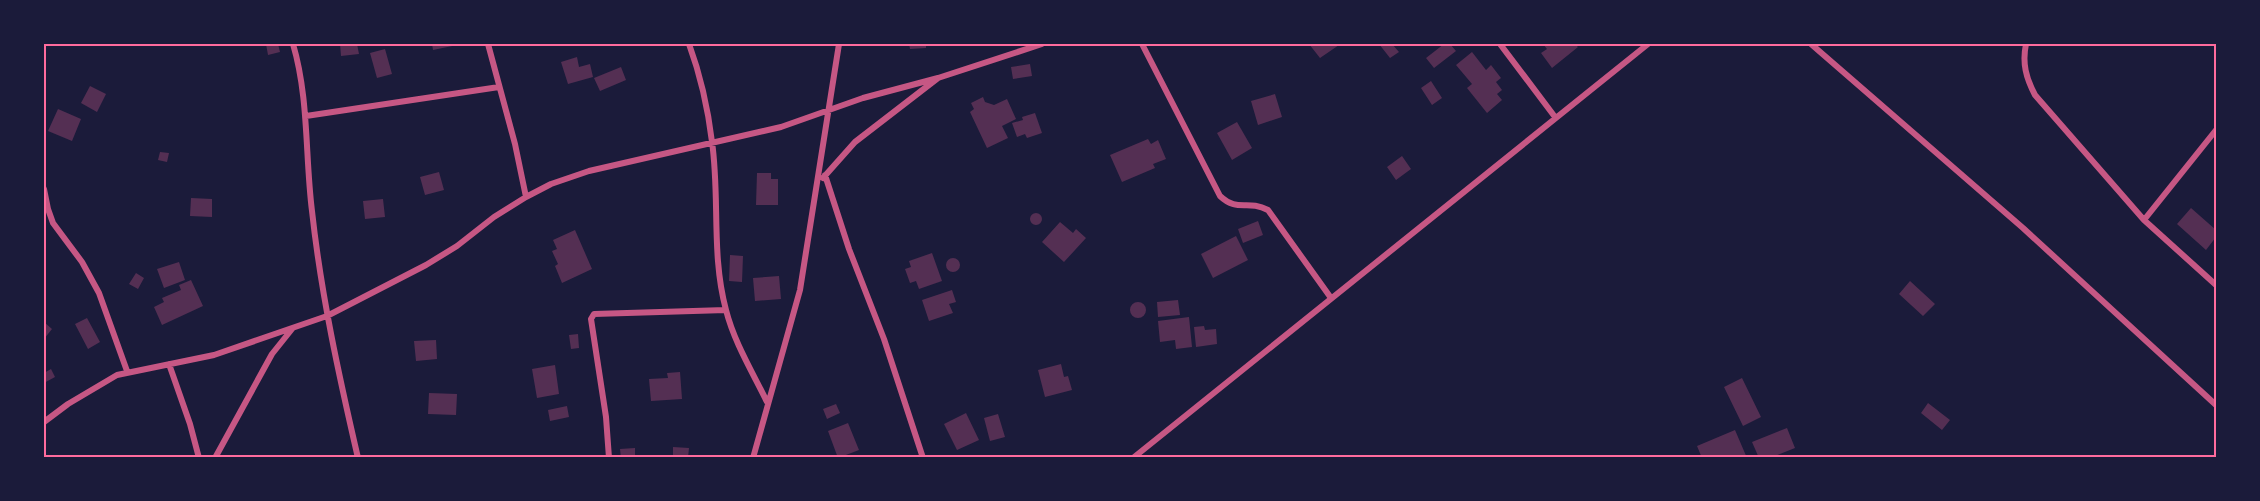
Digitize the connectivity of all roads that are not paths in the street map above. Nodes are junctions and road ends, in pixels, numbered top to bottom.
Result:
1 (293, 44) edge
2 (488, 44) edge
3 (689, 44) edge
4 (839, 44) edge
5 (1042, 44) edge
6 (1142, 44) edge
7 (1500, 44) edge
8 (1648, 44) edge
9 (1810, 44) edge
10 (2026, 44) edge
11 (938, 78) junction
12 (499, 87) junction
13 (830, 110) junction
14 (306, 116) junction
15 (1555, 117) junction
16 (2217, 130) edge
17 (712, 142) junction
18 (825, 175) junction
19 (816, 187) junction
20 (44, 189) edge
21 (526, 197) junction
22 (2144, 220) junction
23 (2217, 285) edge
24 (1331, 298) junction
25 (726, 310) junction
26 (327, 316) junction
27 (292, 329) junction
28 (169, 364) junction
29 (127, 371) junction
30 (767, 403) junction
31 (2217, 405) edge
32 (44, 422) edge
33 (198, 458) edge
34 (215, 458) edge
35 (358, 458) edge
36 (609, 458) edge
37 (753, 458) edge
38 (923, 458) edge
39 (1133, 458) edge

1 - 14 street
2 - 12 street
3 - 17 street
4 - 13 street
5 - 11 street
6 - 24 street
7 - 15 street
8 - 15 street
9 - 31 street
10 - 22 street
11 - 13 street
11 - 18 street
12 - 14 street
12 - 21 street
13 - 17 street
13 - 19 street
14 - 26 street
15 - 24 street
16 - 22 street
17 - 21 street
17 - 25 street
18 - 19 street
18 - 38 street
19 - 30 street
20 - 29 street
21 - 26 street
22 - 23 street
24 - 39 street
25 - 30 street
25 - 36 street
26 - 27 street
26 - 35 street
27 - 28 street
27 - 34 street
28 - 29 street
28 - 33 street
29 - 32 street
30 - 37 street

